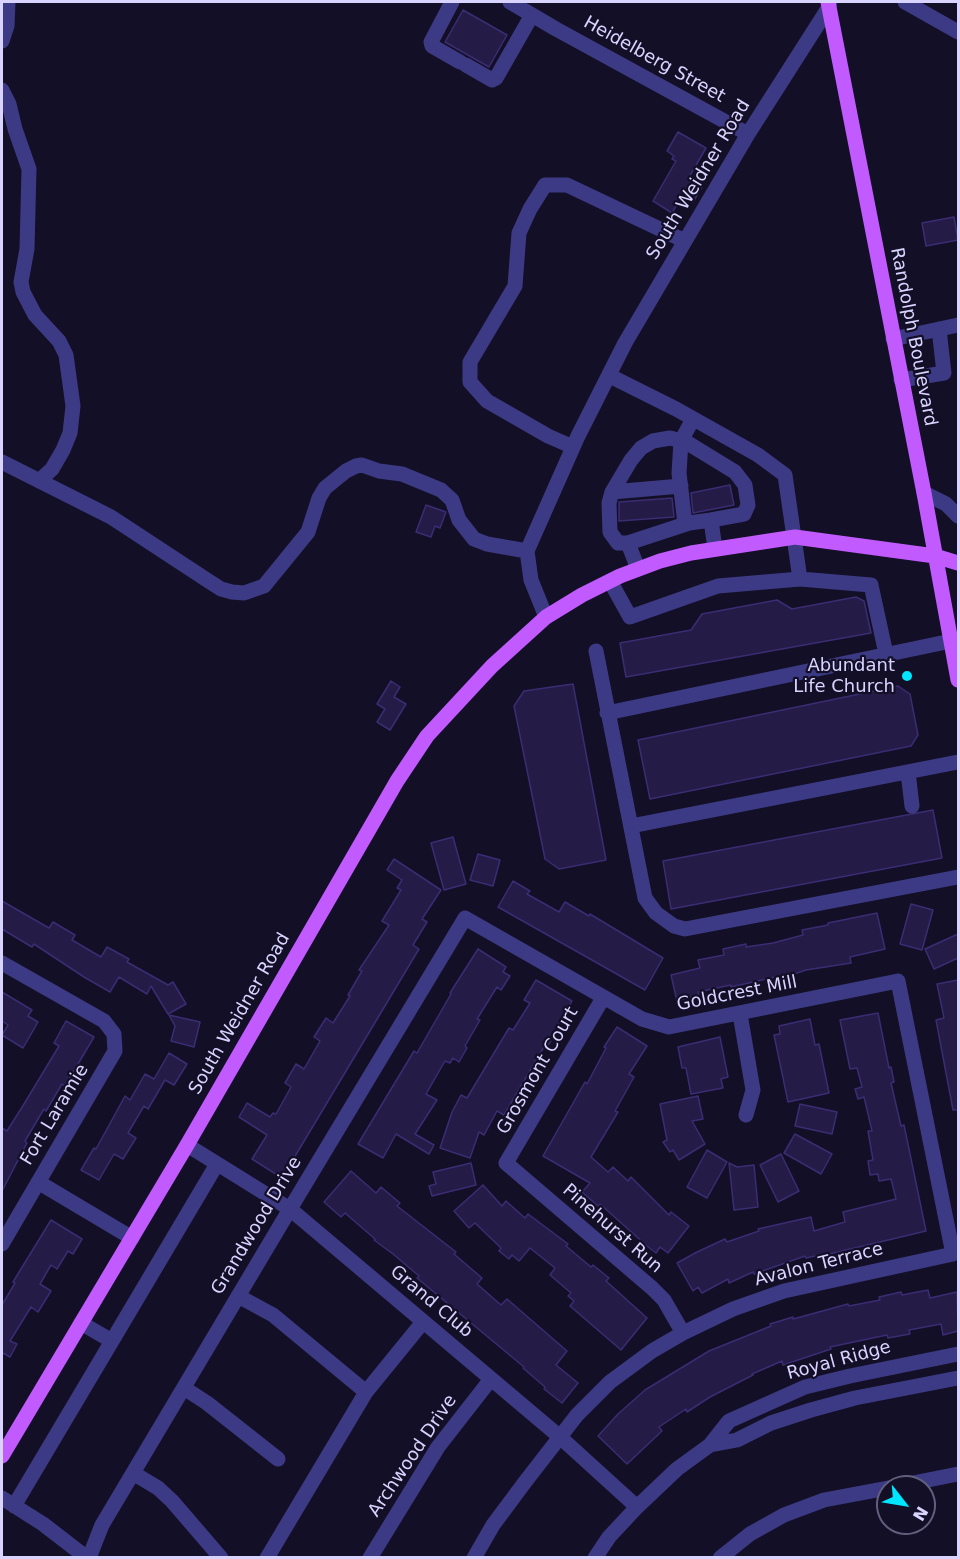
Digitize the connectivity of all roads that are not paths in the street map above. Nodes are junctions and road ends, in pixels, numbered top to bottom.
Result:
1 (8, 2) edge
2 (453, 2) edge
3 (510, 2) edge
4 (905, 2) edge
5 (829, 3) edge
6 (532, 15) junction
7 (958, 32) edge
8 (2, 41) edge
9 (2, 90) edge
10 (748, 134) junction
11 (685, 241) junction
12 (958, 325) edge
13 (939, 329) junction
14 (893, 339) junction
15 (610, 376) junction
16 (901, 380) junction
17 (693, 419) junction
18 (681, 441) junction
19 (573, 447) junction
20 (2, 462) edge
21 (39, 481) junction
22 (681, 486) junction
23 (612, 492) junction
24 (924, 493) junction
25 (958, 516) edge
26 (711, 520) junction
27 (685, 524) junction
28 (795, 537) junction
29 (628, 543) junction
30 (715, 549) junction
31 (527, 551) junction
32 (935, 556) junction
33 (958, 563) edge
34 (638, 569) junction
35 (800, 579) junction
36 (610, 581) junction
37 (546, 618) junction
38 (951, 641) junction
39 (596, 651) dead end
40 (886, 654) junction
41 (958, 680) edge
42 (607, 713) junction
43 (958, 762) edge
44 (908, 772) junction
45 (912, 806) dead end
46 (631, 826) junction
47 (958, 877) edge
48 (465, 918) joint
49 (2, 963) edge
50 (603, 998) junction
51 (740, 1014) junction
52 (746, 1115) dead end
53 (187, 1145) junction
54 (506, 1163) joint
55 (217, 1164) junction
56 (38, 1182) junction
57 (290, 1209) junction
58 (132, 1238) junction
59 (2, 1244) edge
60 (953, 1254) joint
61 (238, 1296) junction
62 (423, 1322) junction
63 (81, 1323) junction
64 (683, 1333) junction
65 (112, 1341) junction
66 (958, 1354) edge
67 (491, 1378) junction
68 (958, 1378) edge
69 (184, 1388) junction
70 (366, 1392) junction
71 (560, 1437) junction
72 (710, 1446) junction
73 (2, 1456) edge
74 (278, 1459) dead end
75 (133, 1473) junction
76 (958, 1474) edge
77 (936, 1478) edge
78 (876, 1490) edge
79 (8, 1502) edge
80 (637, 1507) junction
81 (88, 1557) edge
82 (221, 1557) edge
83 (267, 1557) edge
84 (370, 1557) edge
85 (474, 1557) edge
86 (595, 1557) edge
87 (720, 1557) edge

1 - 8 street
2 - 6 street
3 - 6 street, Heidelberg Street
4 - 7 street
5 - 10 street, South Weidner Road
5 - 14 main road, Randolph Boulevard
6 - 10 street, Heidelberg Street
9 - 21 street
10 - 11 street, South Weidner Road
11 - 15 street, South Weidner Road
11 - 19 street
12 - 13 street
13 - 14 street
13 - 16 street
14 - 16 main road, Randolph Boulevard
15 - 17 street
15 - 19 street, South Weidner Road
16 - 24 main road, Randolph Boulevard
17 - 18 street
17 - 28 street
18 - 22 street
18 - 23 street
18 - 26 street
19 - 31 street, South Weidner Road
20 - 21 street
21 - 31 street
22 - 23 street
22 - 27 street
23 - 29 street
24 - 25 street
24 - 32 main road, Randolph Boulevard
26 - 27 street
26 - 30 street
27 - 29 street
28 - 30 main road, South Weidner Road
28 - 32 main road, South Weidner Road
28 - 35 street
29 - 34 street
30 - 34 main road, South Weidner Road
31 - 37 street
32 - 33 main road, South Weidner Road
32 - 38 main road, Randolph Boulevard
34 - 36 main road, South Weidner Road
35 - 36 street
35 - 40 street
36 - 37 main road, South Weidner Road
37 - 53 main road, South Weidner Road
38 - 40 street
38 - 41 main road, Randolph Boulevard
39 - 42 street
40 - 42 street
42 - 46 street
43 - 44 street
44 - 45 street
44 - 46 street
46 - 47 street
48 - 50 street, Goldcrest Mill
48 - 57 street, Grandwood Drive
49 - 56 street, Fort Laramie
50 - 51 street, Goldcrest Mill
50 - 54 street, Grosmont Court
51 - 52 street
51 - 60 street, Goldcrest Mill
53 - 55 street, Grand Club
53 - 58 main road, South Weidner Road
54 - 64 street, Pinehurst Run
55 - 57 street, Grand Club
55 - 65 street
56 - 58 street
56 - 59 street, Fort Laramie
57 - 61 street, Grandwood Drive
57 - 62 street, Grand Club
58 - 63 main road, South Weidner Road
60 - 64 street, Avalon Terrace
61 - 69 street, Grandwood Drive
61 - 70 street
62 - 67 street, Grand Club
62 - 70 street
63 - 65 street
63 - 73 main road, South Weidner Road
64 - 71 street, Avalon Terrace
65 - 79 street
66 - 72 street, Royal Ridge
67 - 71 street, Grand Club
67 - 84 street, Archwood Drive
68 - 72 street, Royal Ridge
69 - 74 street
69 - 75 street, Grandwood Drive
70 - 83 street
71 - 80 street, Grand Club
71 - 85 street, Avalon Terrace
72 - 80 street, Royal Ridge
75 - 81 street, Grandwood Drive
75 - 82 street
76 - 77 street
78 - 87 street
79 - 81 street
80 - 86 street, Royal Ridge

